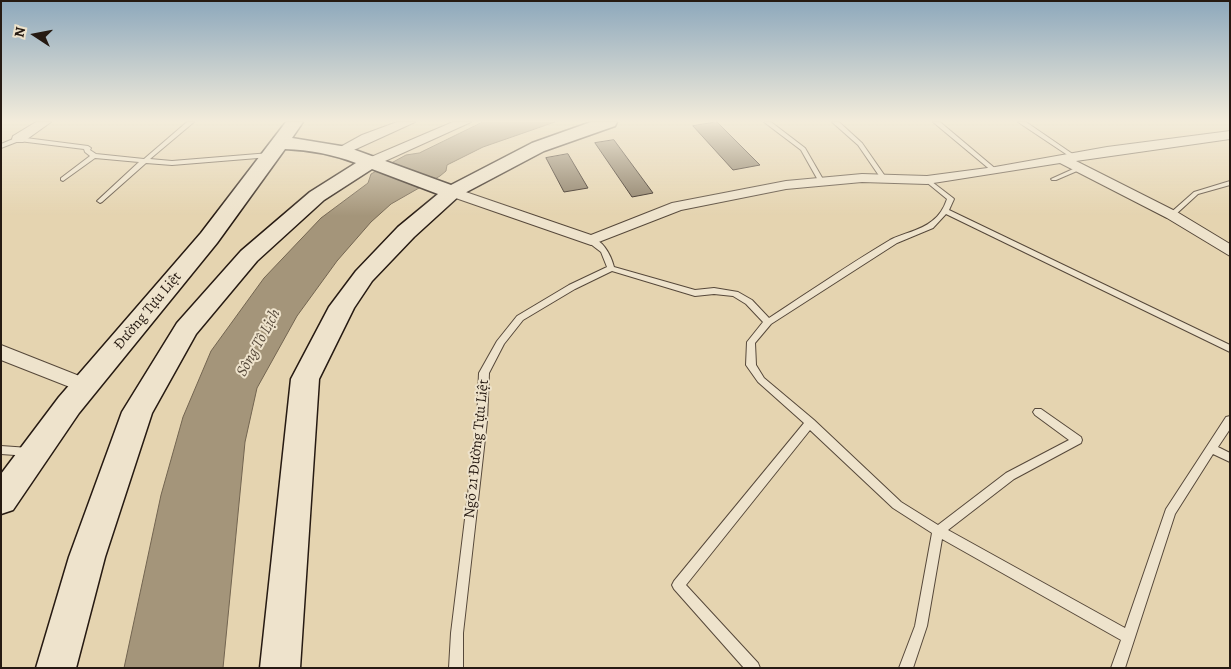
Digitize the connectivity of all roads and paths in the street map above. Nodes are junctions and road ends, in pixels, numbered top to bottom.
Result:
1 (90, 153) edge
2 (154, 153) edge
3 (242, 153) edge
4 (272, 153) edge
5 (343, 153) edge
6 (397, 153) edge
7 (525, 153) edge
8 (805, 153) edge
9 (866, 153) edge
10 (974, 153) edge
11 (1063, 153) edge
12 (1120, 153) edge
13 (94, 156) junction
14 (145, 161) junction
15 (1073, 161) junction
16 (374, 164) junction
17 (995, 171) junction
18 (63, 179) dead end
19 (884, 179) junction
20 (1054, 179) dead end
21 (927, 180) junction
22 (821, 181) junction
23 (1230, 183) edge
24 (447, 190) junction
25 (100, 201) dead end
26 (946, 211) junction
27 (1172, 215) junction
28 (591, 240) junction
29 (1230, 251) edge
30 (611, 268) junction
31 (768, 322) junction
32 (1230, 350) edge
33 (1, 352) edge
34 (85, 386) junction
35 (1038, 412) dead end
36 (1230, 420) edge
37 (810, 423) junction
38 (1211, 448) junction
39 (1, 450) edge
40 (34, 452) junction
41 (1230, 458) edge
42 (1, 500) edge
43 (938, 532) junction
44 (1128, 637) junction
45 (56, 668) edge
46 (280, 668) edge
47 (456, 668) edge
48 (753, 668) edge
49 (906, 668) edge
50 (1118, 668) edge

1 - 13 lane
2 - 14 lane
3 - 14 lane
4 - 34 street, Đường Tựu Liệt
5 - 16 street
6 - 16 street
7 - 24 street
8 - 22 lane
9 - 19 lane
10 - 17 lane
11 - 15 lane
12 - 15 street
13 - 14 lane
13 - 18 lane
14 - 25 lane
15 - 17 street
15 - 20 lane
15 - 27 street
16 - 24 street
16 - 45 street
17 - 21 street
19 - 21 street
19 - 22 street
21 - 26 lane
22 - 28 street
23 - 27 lane
24 - 28 street
24 - 46 street
26 - 31 lane
26 - 32 lane
27 - 29 street
28 - 30 lane
30 - 31 lane
30 - 47 lane, Ngõ 21 Đường Tựu Liệt
31 - 37 lane
33 - 34 street
34 - 40 street, Đường Tựu Liệt
35 - 43 lane
36 - 38 lane
37 - 43 lane
37 - 48 lane
38 - 41 lane
38 - 44 lane
39 - 40 lane
40 - 42 street, Đường Tựu Liệt
43 - 44 lane
43 - 49 lane
44 - 50 lane

